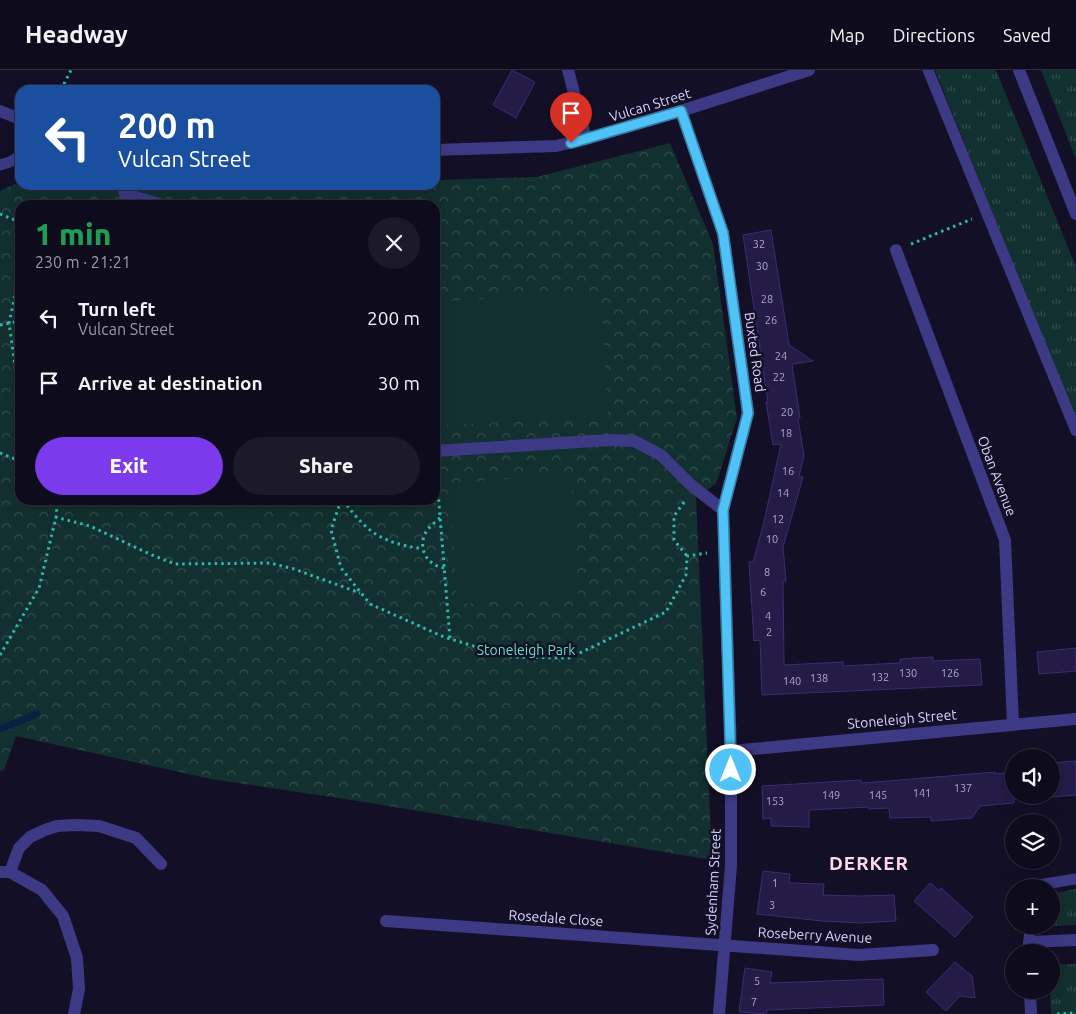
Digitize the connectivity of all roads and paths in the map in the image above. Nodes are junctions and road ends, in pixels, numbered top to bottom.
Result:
1 (71, 70) edge
2 (568, 70) edge
3 (809, 70) edge
4 (928, 70) edge
5 (1019, 70) edge
6 (64, 85) edge
7 (0, 111) edge
8 (681, 111) junction
9 (15, 116) edge
10 (586, 139) junction
11 (440, 150) edge
12 (15, 159) edge
13 (0, 165) edge
14 (124, 190) edge
15 (146, 200) edge
16 (987, 213) junction
17 (0, 214) edge
18 (1076, 214) edge
19 (15, 220) edge
20 (896, 250) joint
21 (15, 297) edge
22 (15, 322) edge
23 (10, 323) junction
24 (0, 325) edge
25 (15, 362) edge
26 (1076, 430) edge
27 (0, 453) edge
28 (440, 456) edge
29 (15, 459) edge
30 (683, 478) junction
31 (55, 505) edge
32 (340, 505) edge
33 (346, 505) edge
34 (439, 505) edge
35 (723, 510) junction
36 (55, 517) junction
37 (440, 518) junction
38 (423, 549) junction
39 (724, 551) junction
40 (687, 556) junction
41 (444, 568) junction
42 (362, 594) junction
43 (450, 639) junction
44 (0, 655) edge
45 (1076, 719) edge
46 (1014, 724) junction
47 (731, 751) junction
48 (161, 864) dead end
49 (5, 872) edge
50 (1076, 879) edge
51 (1060, 882) edge
52 (386, 921) dead end
53 (1076, 940) edge
54 (1049, 944) edge
55 (724, 945) junction
56 (933, 950) dead end
57 (1030, 999) edge
58 (1076, 1013) edge
59 (74, 1014) edge
60 (719, 1014) edge
61 (1031, 1014) edge
62 (1057, 1014) edge

1 - 6 path
2 - 10 street
3 - 8 street, Vulcan Street
4 - 16 lane
5 - 18 street
7 - 9 street
8 - 10 street, Vulcan Street
8 - 35 street, Buxted Road
10 - 11 street, Vulcan Street
12 - 13 lane
14 - 15 street
16 - 20 path
16 - 26 lane
17 - 19 path
20 - 46 street, Oban Avenue
21 - 23 path
22 - 23 path
23 - 24 path
23 - 25 path
27 - 29 path
28 - 30 street
30 - 35 street
30 - 40 path
31 - 36 path
32 - 42 path
33 - 38 path
34 - 37 path
35 - 39 street, Buxted Road
36 - 42 path
36 - 44 path
37 - 38 path
37 - 41 path
38 - 41 path
39 - 40 path
39 - 47 street, Buxted Road
40 - 43 path
41 - 43 path
42 - 43 path
45 - 46 street, Stoneleigh Street
46 - 47 street, Stoneleigh Street
47 - 55 street, Sydenham Street
48 - 49 street
49 - 59 street
50 - 51 lane
52 - 55 street, Rosedale Close
53 - 54 street
55 - 56 street, Roseberry Avenue
55 - 60 street, Sydenham Street
57 - 61 street
58 - 62 path

